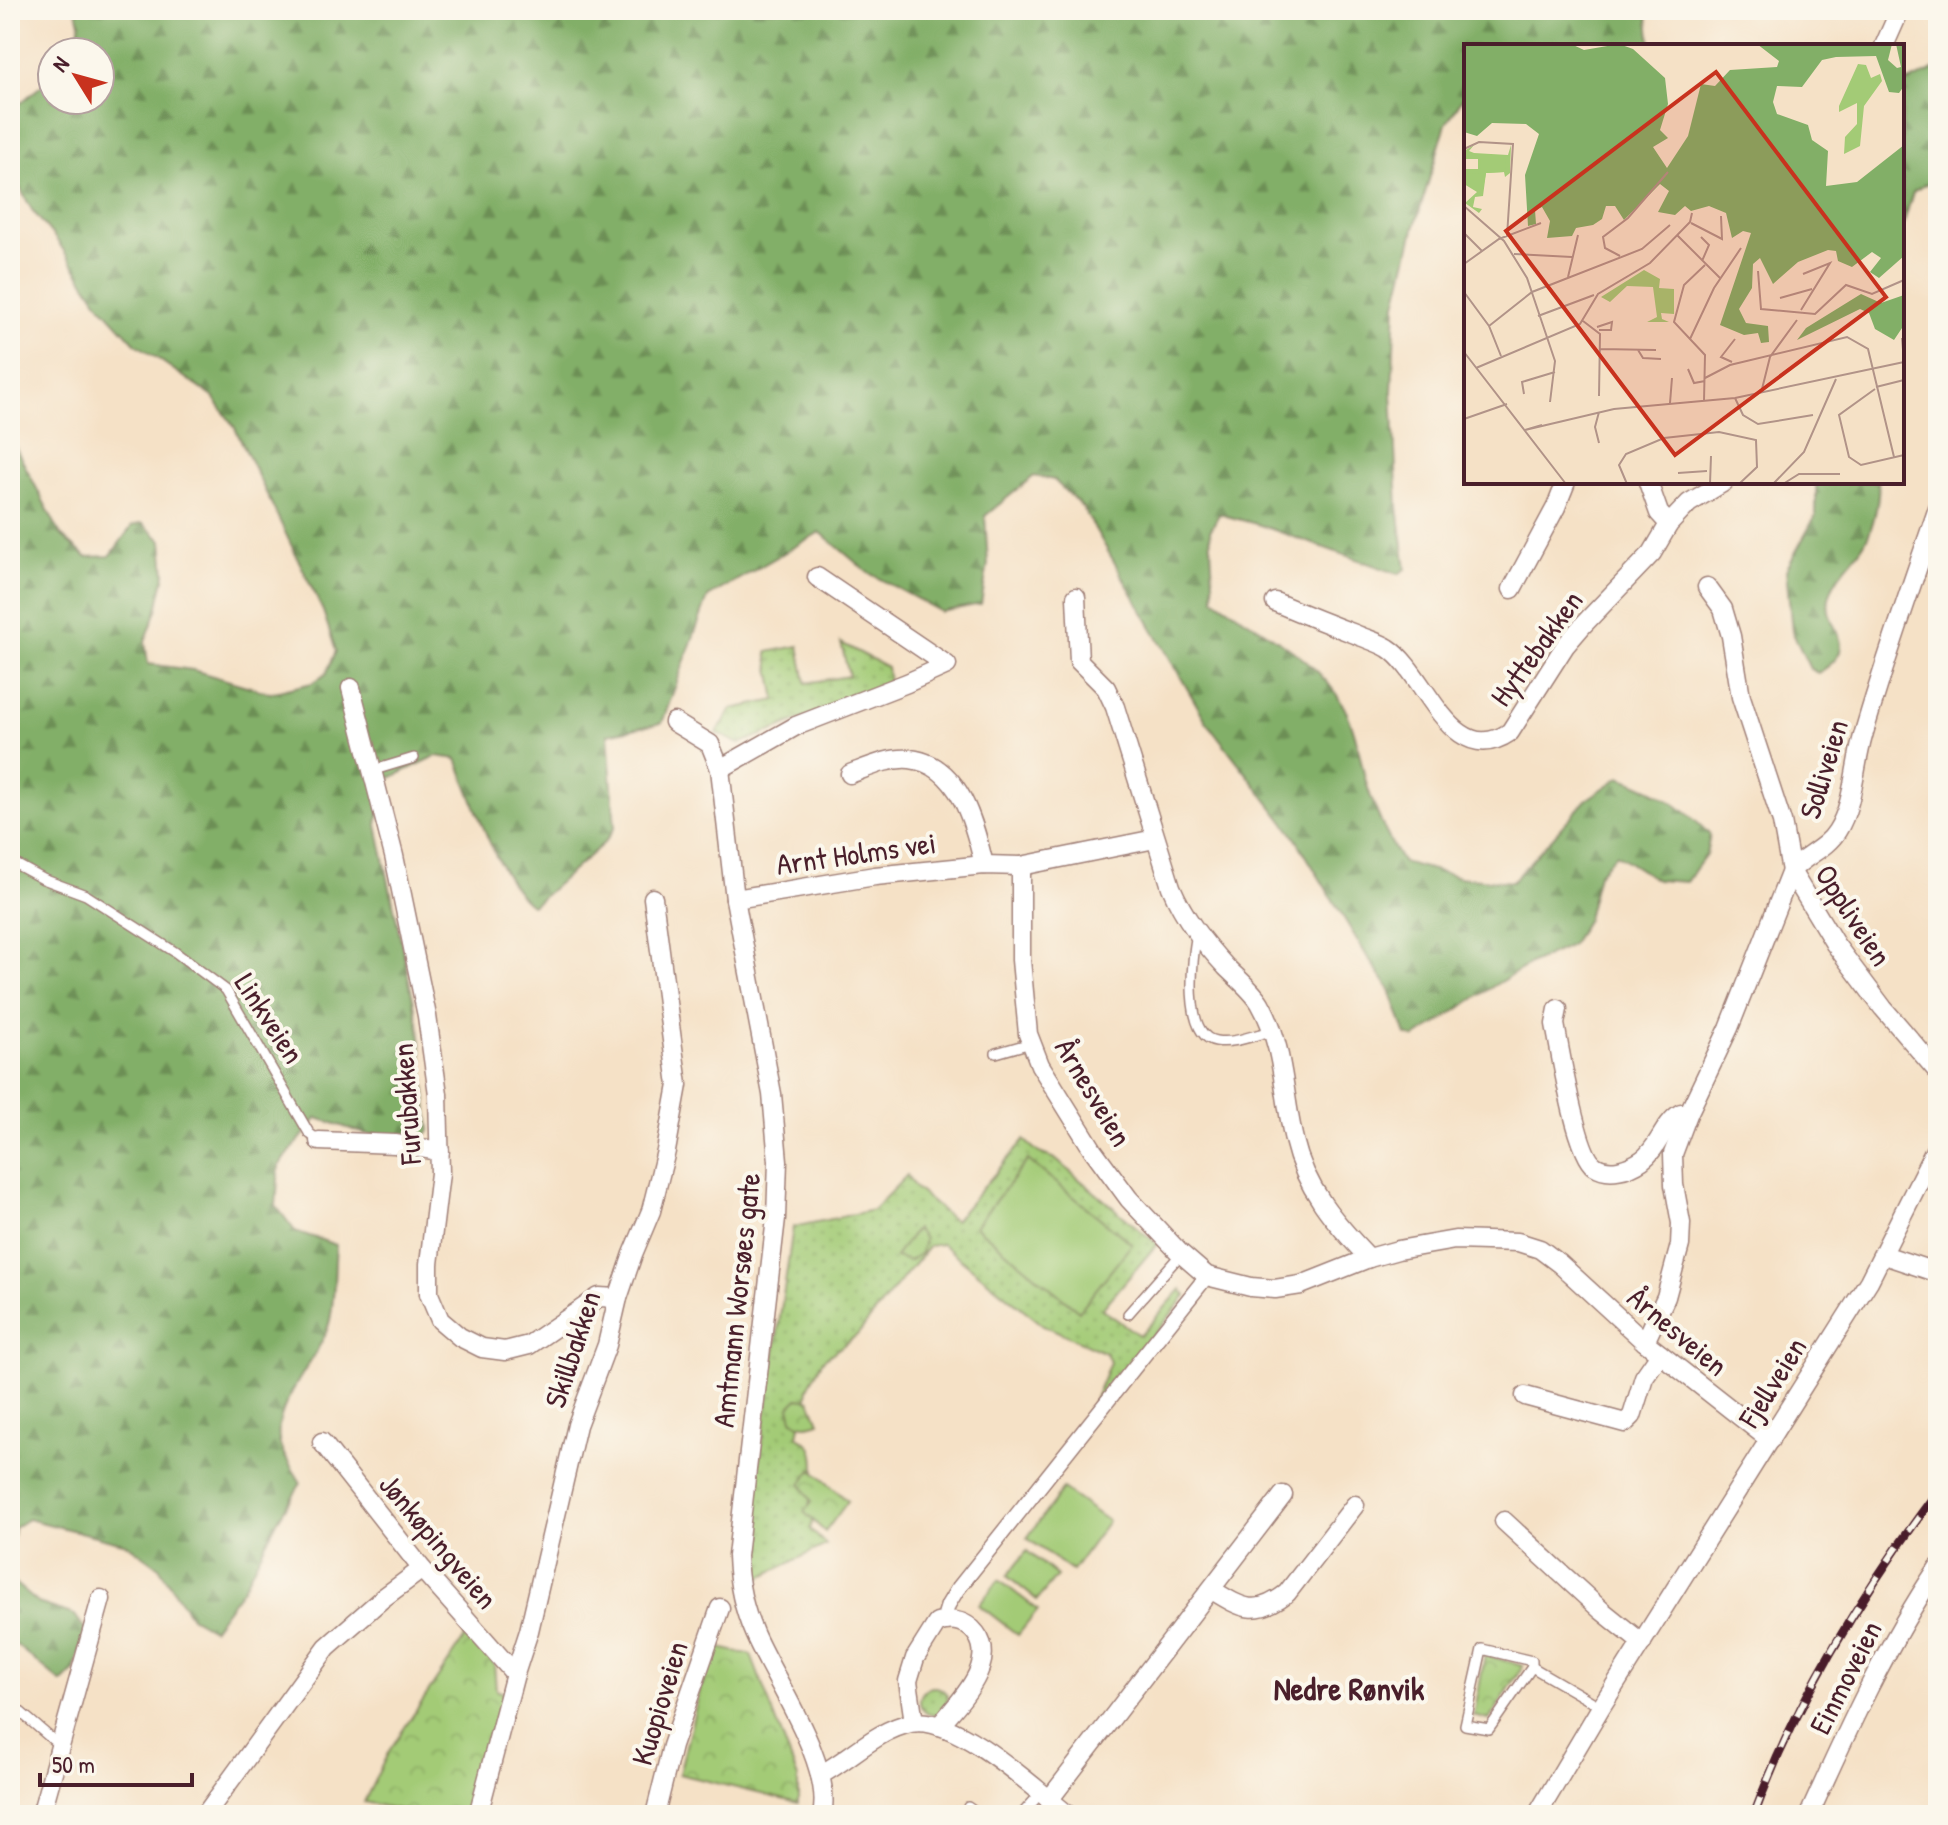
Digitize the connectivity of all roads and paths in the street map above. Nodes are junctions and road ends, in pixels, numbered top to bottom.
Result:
1 (1900, 10) edge
2 (1885, 44) edge
3 (1565, 484) edge
4 (1649, 484) edge
5 (1721, 484) edge
6 (1938, 508) edge
7 (1669, 524) junction
8 (817, 577) dead end
9 (1707, 587) dead end
10 (1512, 589) dead end
11 (1076, 597) dead end
12 (1275, 602) dead end
13 (351, 688) dead end
14 (674, 722) dead end
15 (414, 758) dead end
16 (720, 769) junction
17 (371, 771) junction
18 (850, 774) dead end
19 (1155, 839) junction
20 (10, 861) edge
21 (984, 865) junction
22 (1021, 866) junction
23 (1791, 871) junction
24 (653, 898) dead end
25 (735, 899) junction
26 (1197, 934) junction
27 (1558, 1009) dead end
28 (1271, 1031) junction
29 (1031, 1043) junction
30 (996, 1053) dead end
31 (1938, 1072) edge
32 (1688, 1114) junction
33 (319, 1141) joint
34 (1938, 1144) edge
35 (440, 1151) junction
36 (1181, 1254) junction
37 (1884, 1255) junction
38 (1369, 1258) junction
39 (1938, 1273) edge
40 (1207, 1276) junction
41 (618, 1298) junction
42 (1128, 1314) dead end
43 (1645, 1342) junction
44 (1660, 1354) junction
45 (1525, 1396) dead end
46 (1770, 1440) junction
47 (322, 1442) dead end
48 (1283, 1495) dead end
49 (1355, 1505) dead end
50 (1504, 1521) dead end
51 (1938, 1568) edge
52 (422, 1569) junction
53 (1212, 1590) junction
54 (101, 1599) dead end
55 (720, 1608) dead end
56 (943, 1621) junction
57 (1642, 1643) junction
58 (1532, 1667) junction
59 (515, 1674) junction
60 (10, 1703) edge
61 (1601, 1707) junction
62 (914, 1722) junction
63 (939, 1726) junction
64 (60, 1746) junction
65 (820, 1775) junction
66 (1045, 1797) junction
67 (968, 1807) dead end
68 (41, 1815) edge
69 (205, 1815) edge
70 (478, 1815) edge
71 (655, 1815) edge
72 (822, 1815) edge
73 (979, 1815) edge
74 (1021, 1815) edge
75 (1068, 1815) edge
76 (1537, 1815) edge
77 (1809, 1815) edge

1 - 2 street
3 - 10 street, Hyttebakken
4 - 7 street
5 - 7 street, Hyttebakken
6 - 23 street, Solliveien
7 - 12 street, Hyttebakken
8 - 16 street
9 - 23 street, Oppliveien
11 - 19 street
13 - 17 street, Furubakken
14 - 16 street, Amtmann Worsøes gate
15 - 17 lane
16 - 25 street, Amtmann Worsøes gate
17 - 35 street, Furubakken
18 - 21 street, Arnt Holms vei
19 - 22 street
19 - 26 street
20 - 33 lane, Linkveien
21 - 22 street, Arnt Holms vei
21 - 25 street, Arnt Holms vei
22 - 29 street, Årnesveien
23 - 31 street, Oppliveien
23 - 32 street
24 - 41 street, Skillbakken
25 - 65 street, Amtmann Worsøes gate
26 - 28 street
26 - 28 lane
27 - 32 street
28 - 38 street
29 - 30 lane
29 - 36 street, Årnesveien
32 - 43 street
33 - 35 street, Linkveien
34 - 37 street, Fjellveien
35 - 41 street, Furubakken
36 - 40 street, Årnesveien
36 - 42 lane
37 - 39 street
37 - 46 street, Fjellveien
38 - 40 street, Årnesveien
38 - 43 street, Årnesveien
40 - 56 street
41 - 59 street, Skillbakken
43 - 44 street, Årnesveien
44 - 45 street
44 - 46 street, Årnesveien
46 - 57 street, Fjellveien
47 - 52 street, Jønkøpingveien
48 - 53 street
49 - 53 street
50 - 57 street
51 - 77 street, Einmoveien
52 - 59 street, Jønkøpingveien
52 - 69 street
53 - 66 street
54 - 64 street
55 - 71 street, Kuopioveien
56 - 62 street
56 - 63 street
57 - 61 street, Fjellveien
58 - 58 lane
58 - 61 lane
59 - 70 street, Skillbakken
60 - 64 lane
61 - 76 street, Fjellveien
62 - 63 street
62 - 65 street
63 - 66 street
64 - 68 street
65 - 72 street, Amtmann Worsøes gate
66 - 74 lane
66 - 75 street
67 - 73 lane

